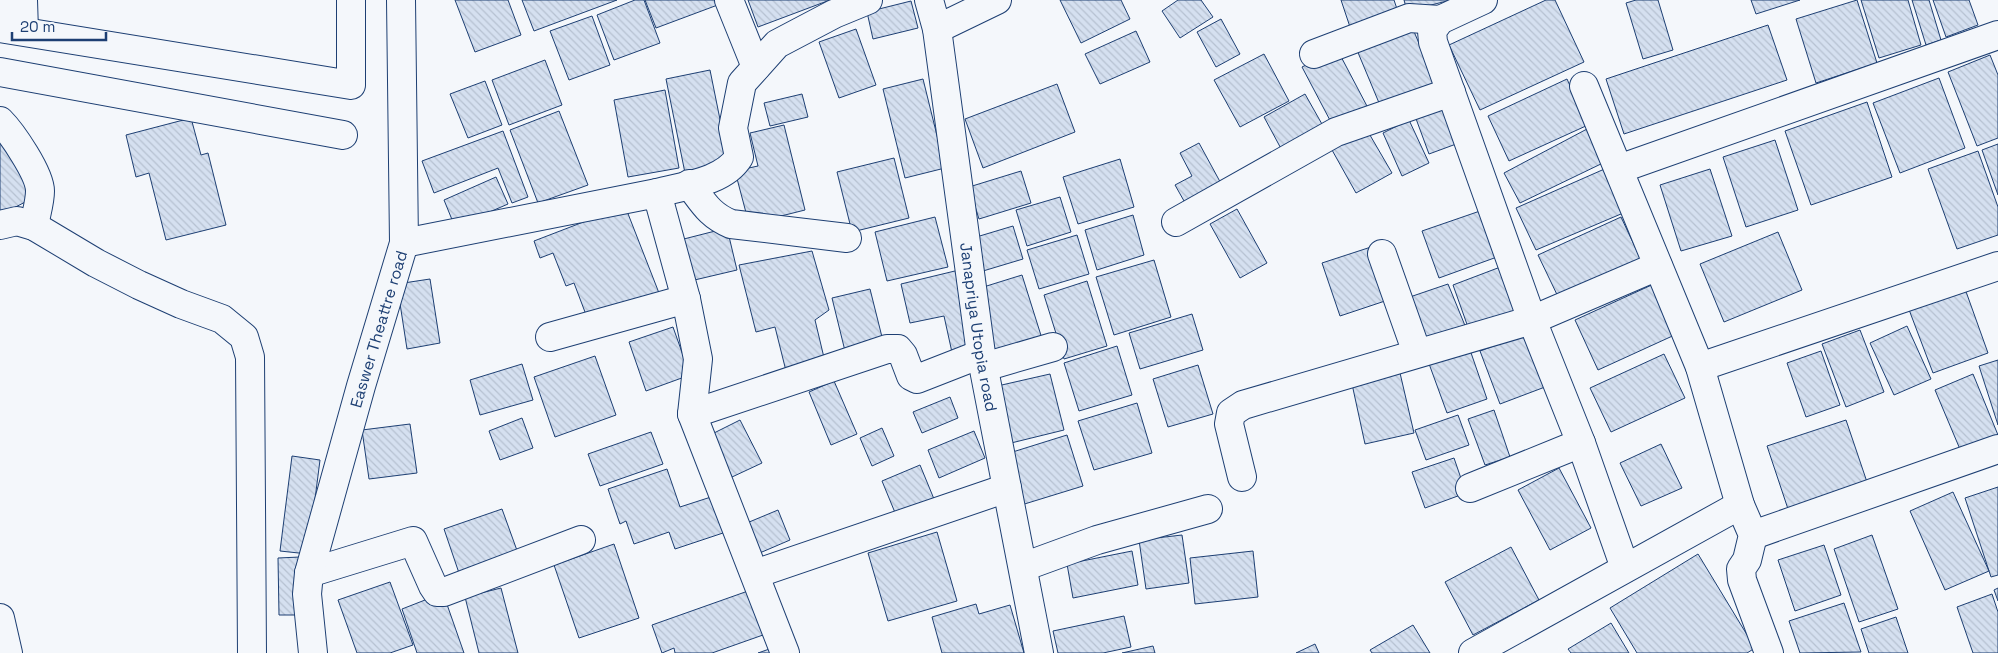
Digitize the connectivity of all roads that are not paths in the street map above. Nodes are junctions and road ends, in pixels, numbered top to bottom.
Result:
1 (351, 0) edge
2 (401, 0) edge
3 (729, 0) edge
4 (868, 0) edge
5 (929, 0) edge
6 (997, 0) edge
7 (1483, 0) edge
8 (15, 1) edge
9 (1440, 20) junction
10 (937, 29) junction
11 (12, 30) edge
12 (1998, 35) edge
13 (1314, 54) dead end
14 (756, 67) junction
15 (0, 72) edge
16 (1584, 86) dead end
17 (1451, 92) junction
18 (0, 121) edge
19 (342, 135) dead end
20 (1619, 169) junction
21 (690, 184) junction
22 (658, 193) junction
23 (1176, 222) dead end
24 (0, 225) edge
25 (34, 226) junction
26 (847, 238) dead end
27 (404, 243) junction
28 (1382, 254) dead end
29 (1658, 266) junction
30 (1998, 266) edge
31 (686, 300) junction
32 (1532, 320) junction
33 (550, 337) dead end
34 (1053, 347) dead end
35 (1417, 353) junction
36 (982, 361) junction
37 (1700, 368) junction
38 (692, 414) junction
39 (1581, 443) junction
40 (1998, 449) edge
41 (1242, 477) dead end
42 (1007, 488) junction
43 (1470, 488) dead end
44 (1740, 505) junction
45 (1208, 509) dead end
46 (1753, 535) junction
47 (581, 540) dead end
48 (1023, 567) junction
49 (1625, 568) junction
50 (309, 573) junction
51 (756, 574) junction
52 (0, 618) edge
53 (8, 653) edge
54 (252, 653) edge
55 (313, 653) edge
56 (785, 653) edge
57 (1039, 653) edge
58 (1472, 653) edge
59 (1769, 653) edge

1 - 11 street
2 - 27 street, Easwer Theattre road
3 - 14 street
4 - 14 street
5 - 10 street, Janapriya Utopia road
6 - 10 street
7 - 9 street
8 - 11 street
9 - 13 street
9 - 17 street
10 - 36 street, Janapriya Utopia road
12 - 20 street
14 - 21 street
15 - 19 street
16 - 20 street
17 - 23 street
17 - 32 street
18 - 25 street
20 - 29 street
21 - 22 street
21 - 26 street
22 - 27 street
22 - 31 street
24 - 25 street
25 - 54 street
27 - 50 street, Easwer Theattre road
28 - 35 street
29 - 32 street
29 - 37 street
30 - 37 street
31 - 33 street
31 - 38 street
32 - 35 street
32 - 39 street
34 - 36 street
35 - 41 street
36 - 38 street
36 - 42 street, Janapriya Utopia road
37 - 44 street
38 - 51 street
39 - 43 street
39 - 49 street
40 - 46 street
42 - 48 street, Janapriya Utopia road
42 - 51 street
44 - 46 street
44 - 49 street
45 - 48 street
46 - 59 street
47 - 50 street
48 - 57 street, Janapriya Utopia road
49 - 58 street
50 - 55 street, Easwer Theattre road
51 - 56 street
52 - 53 street

